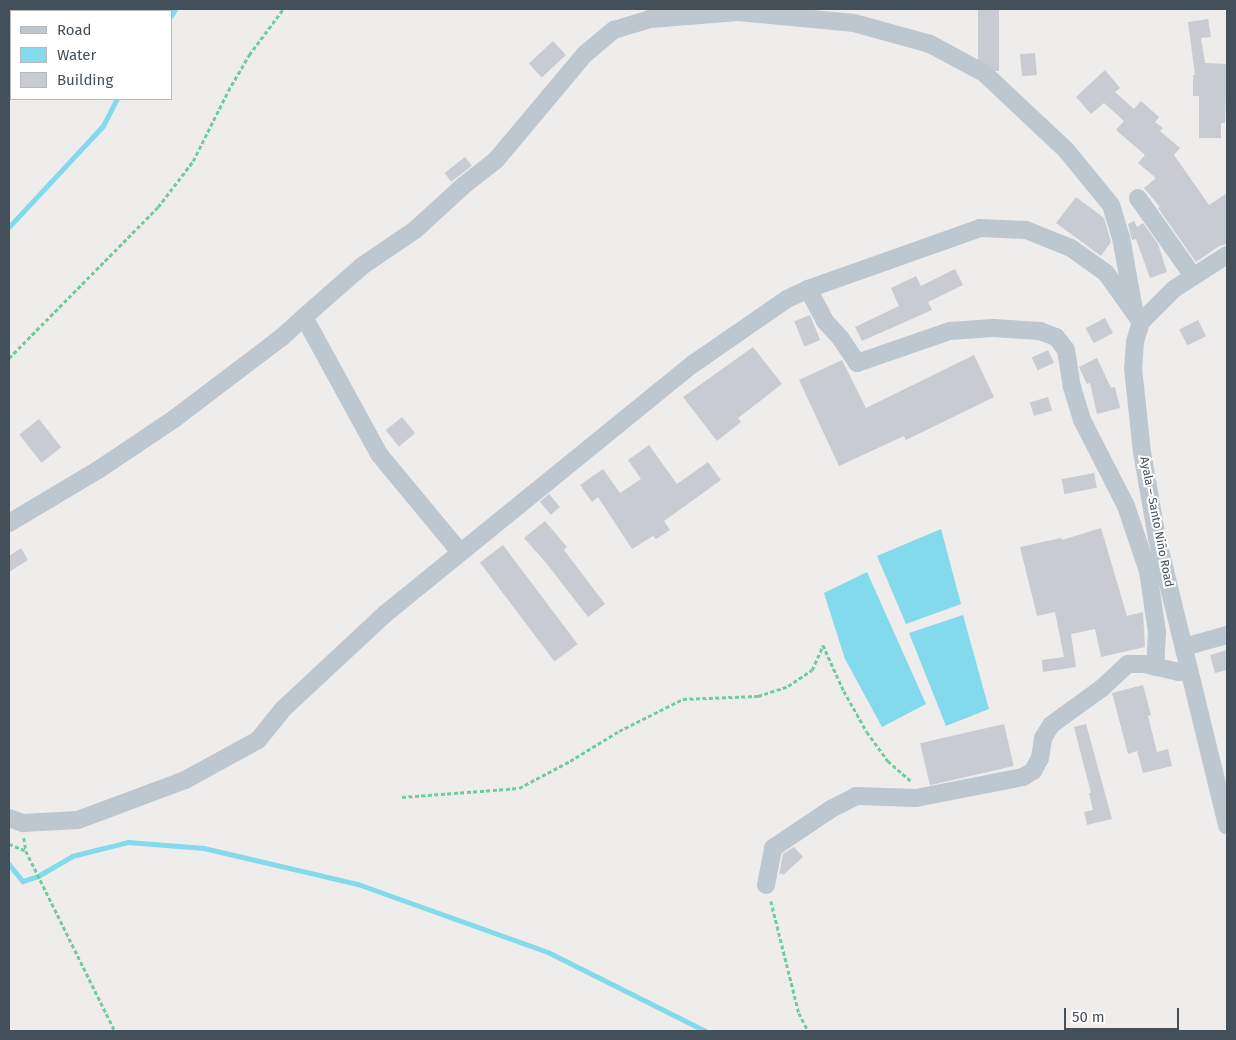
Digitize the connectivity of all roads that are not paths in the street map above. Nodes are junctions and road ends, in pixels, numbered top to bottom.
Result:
1 (1138, 198) dead end
2 (1227, 255) edge
3 (1193, 276) junction
4 (808, 289) junction
5 (1138, 316) junction
6 (304, 317) junction
7 (9, 523) edge
8 (460, 552) junction
9 (1227, 636) edge
10 (1184, 647) junction
11 (1155, 667) junction
12 (1189, 670) junction
13 (9, 818) edge
14 (1227, 826) edge
15 (766, 885) road end

1 - 3 street
2 - 3 street, Ayala – Santo Niño Road
3 - 5 street, Ayala – Santo Niño Road
4 - 5 street
4 - 8 street
4 - 11 street
5 - 6 street
5 - 10 street, Ayala – Santo Niño Road
6 - 7 street
6 - 8 street
8 - 13 street
9 - 10 street
10 - 12 street, Ayala – Santo Niño Road
11 - 12 street
11 - 15 street
12 - 14 street, Ayala – Santo Niño Road

